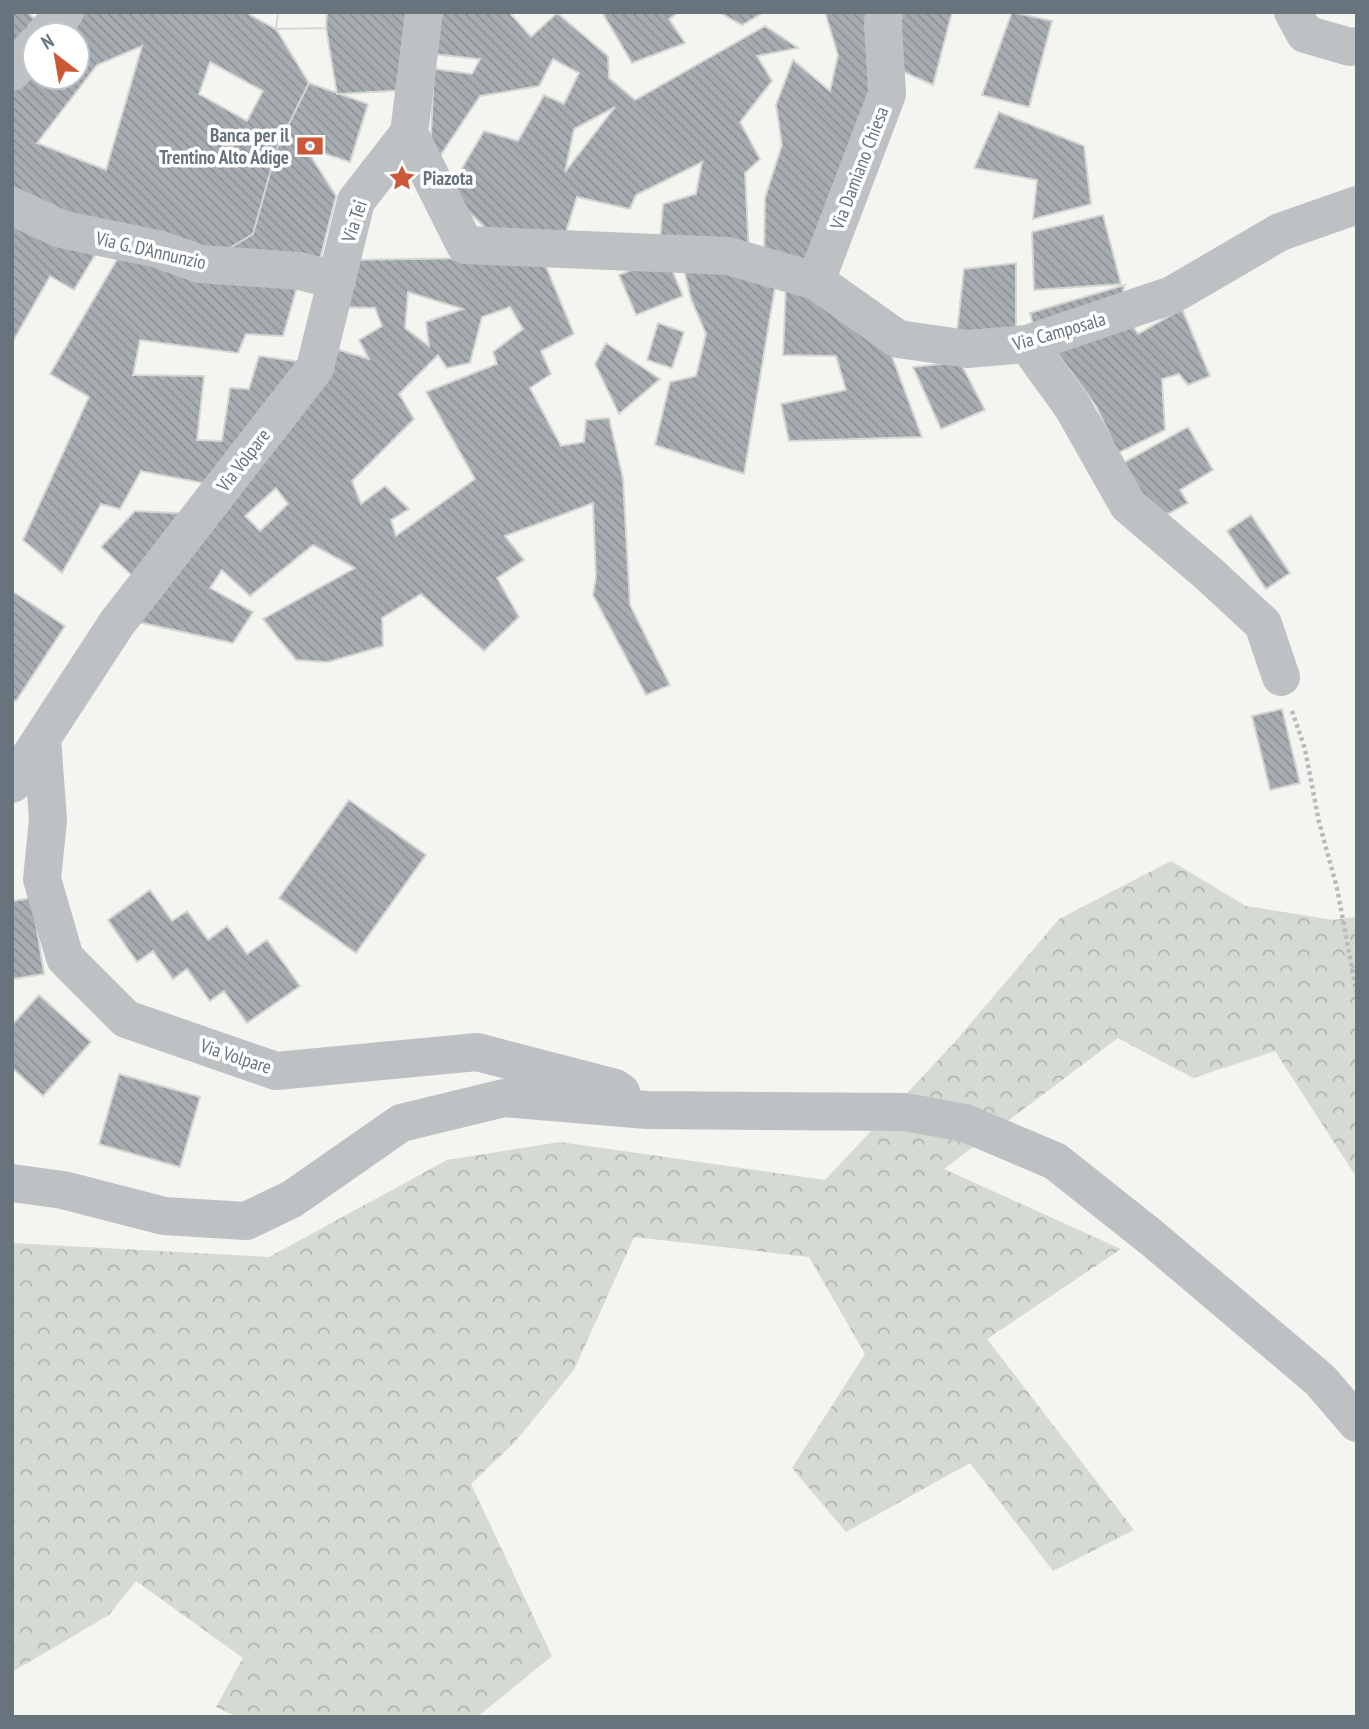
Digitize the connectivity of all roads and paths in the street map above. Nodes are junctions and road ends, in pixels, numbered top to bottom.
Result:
1 (424, 12) edge
2 (884, 12) edge
3 (1293, 12) edge
4 (1357, 46) edge
5 (409, 133) junction
6 (1357, 205) edge
7 (12, 206) edge
8 (337, 281) junction
9 (816, 281) junction
10 (1027, 344) junction
11 (1281, 677) joint
12 (42, 738) junction
13 (12, 785) edge
14 (1355, 979) edge
15 (1357, 995) edge
16 (647, 1110) junction
17 (12, 1183) edge
18 (1355, 1416) edge

1 - 5 street
2 - 9 street, Via Damiano Chiesa
3 - 4 street
5 - 8 street, Via Tei
5 - 9 street, Via Camposala
6 - 10 street, Via Camposala
7 - 8 street, Via G. D'Annunzio
8 - 12 street, Via Volpare
9 - 10 street, Via Camposala
10 - 11 street
11 - 14 path
12 - 13 street, Via Volpare
12 - 16 street, Via Volpare
14 - 15 path
16 - 17 street
16 - 18 street

